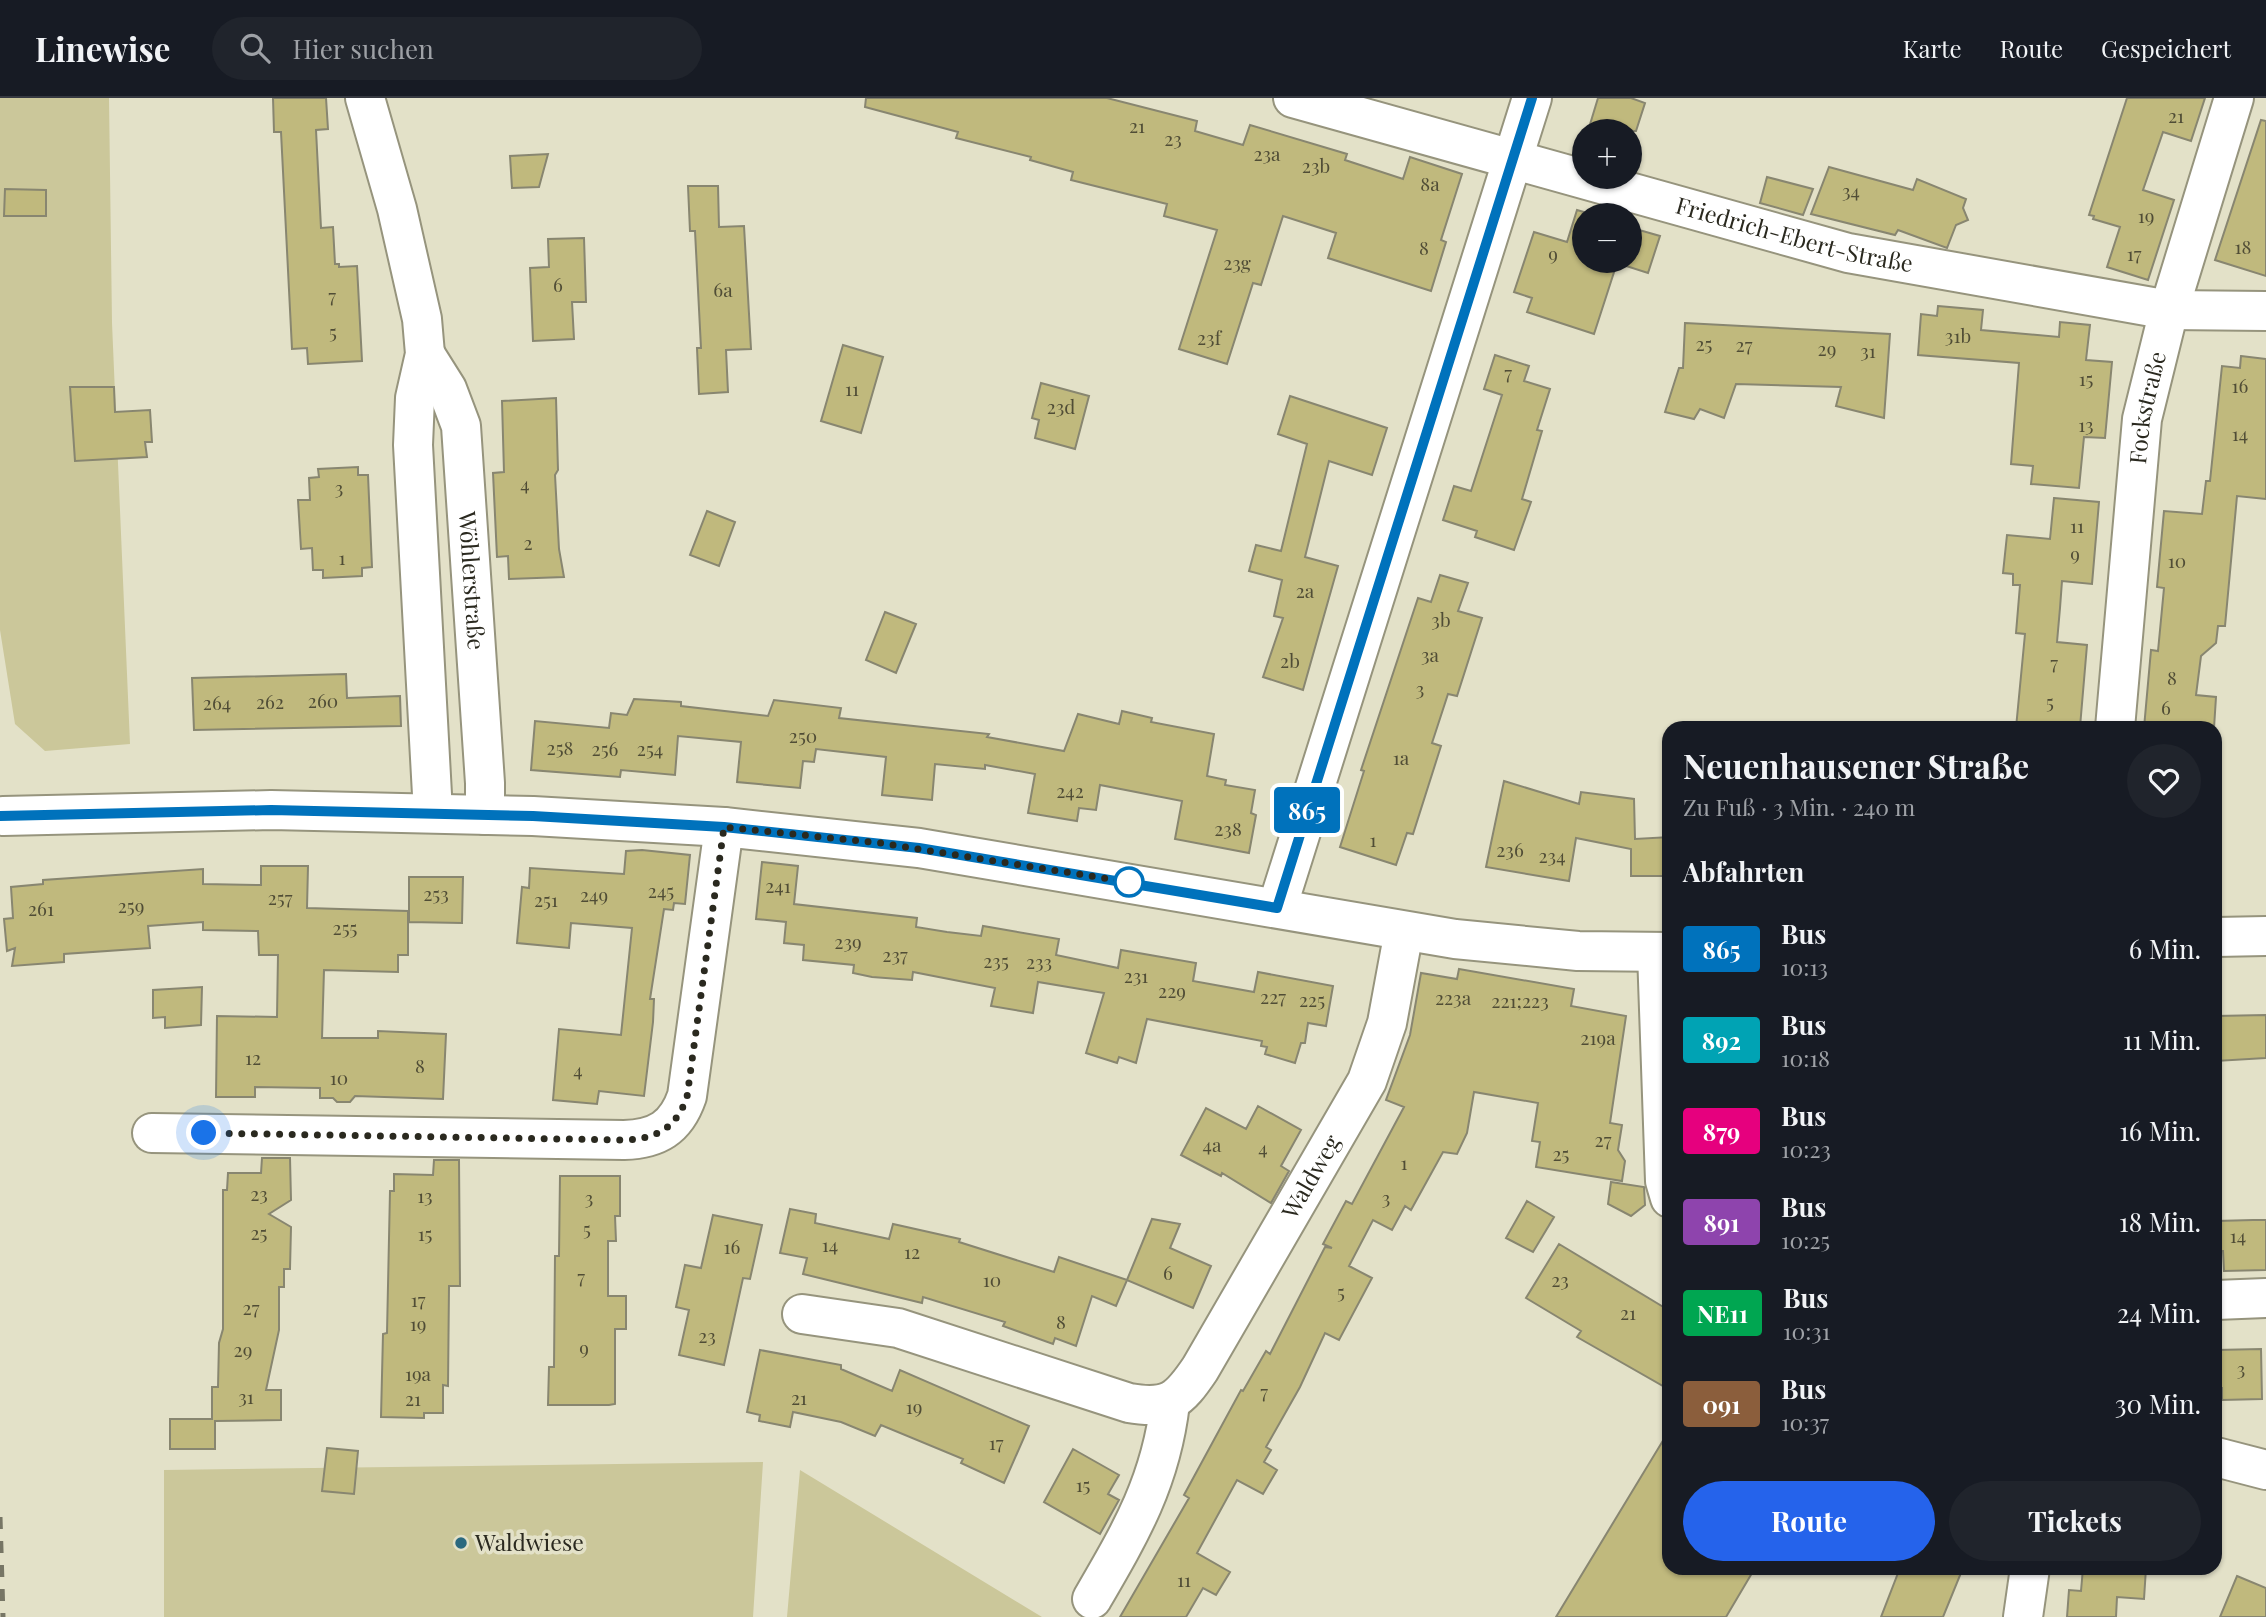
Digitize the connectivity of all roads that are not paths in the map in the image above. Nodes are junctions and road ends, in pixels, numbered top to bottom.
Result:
1 (365, 98) edge
2 (1293, 98) edge
3 (1532, 98) edge
4 (2234, 98) edge
5 (1512, 158) junction
6 (2169, 310) junction
7 (2266, 311) edge
8 (425, 354) junction
9 (2116, 721) edge
10 (433, 813) junction
11 (485, 815) junction
12 (3, 816) dead end
13 (724, 827) junction
14 (1277, 908) junction
15 (1404, 931) junction
16 (2266, 936) edge
17 (2222, 937) edge
18 (1662, 952) edge
19 (152, 1133) dead end
20 (2266, 1298) edge
21 (2222, 1300) edge
22 (802, 1314) dead end
23 (1170, 1403) junction
24 (2222, 1459) edge
25 (2266, 1470) edge
26 (2029, 1575) edge
27 (1091, 1598) dead end
28 (2023, 1617) edge

1 - 8 street, Wöhlerstraße
2 - 5 street, Friedrich-Ebert-Straße
3 - 5 street
4 - 6 street, Fockstraße
5 - 6 street, Friedrich-Ebert-Straße
5 - 14 street
6 - 7 street, Friedrich-Ebert-Straße
6 - 9 street, Fockstraße
8 - 10 street, Wöhlerstraße
8 - 11 street, Wöhlerstraße
10 - 11 street
10 - 12 street
11 - 13 street
13 - 14 street
13 - 19 street
14 - 15 street
15 - 18 street
15 - 23 street, Waldweg
16 - 17 street
20 - 21 street
22 - 23 street
23 - 27 street
24 - 25 street
26 - 28 street

